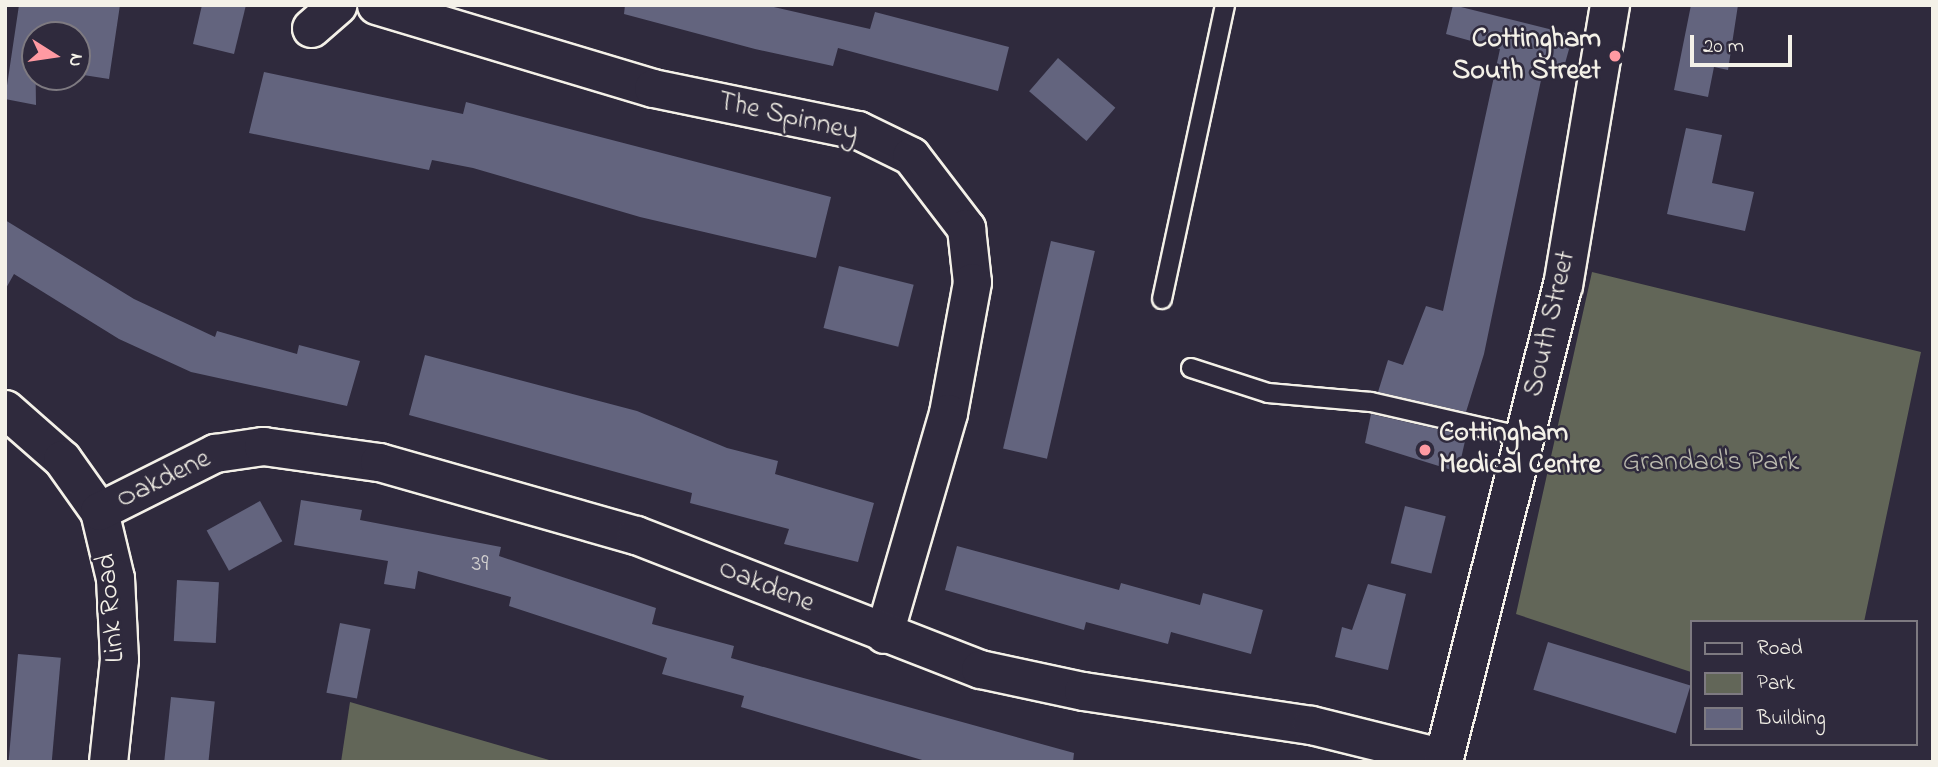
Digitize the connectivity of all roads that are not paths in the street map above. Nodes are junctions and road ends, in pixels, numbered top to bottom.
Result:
1 (376, 5) edge
2 (1225, 5) edge
3 (1610, 5) edge
4 (1162, 299) dead end
5 (1191, 368) dead end
6 (5, 409) edge
7 (1524, 437) junction
8 (99, 511) junction
9 (884, 634) junction
10 (1444, 760) edge
11 (108, 762) edge

1 - 9 street, The Spinney
2 - 4 lane
3 - 7 main road, South Street
5 - 7 lane
6 - 8 street, Link Road
7 - 10 main road, South Street
8 - 9 street, Oakdene
8 - 11 street, Link Road
9 - 10 street, Oakdene

